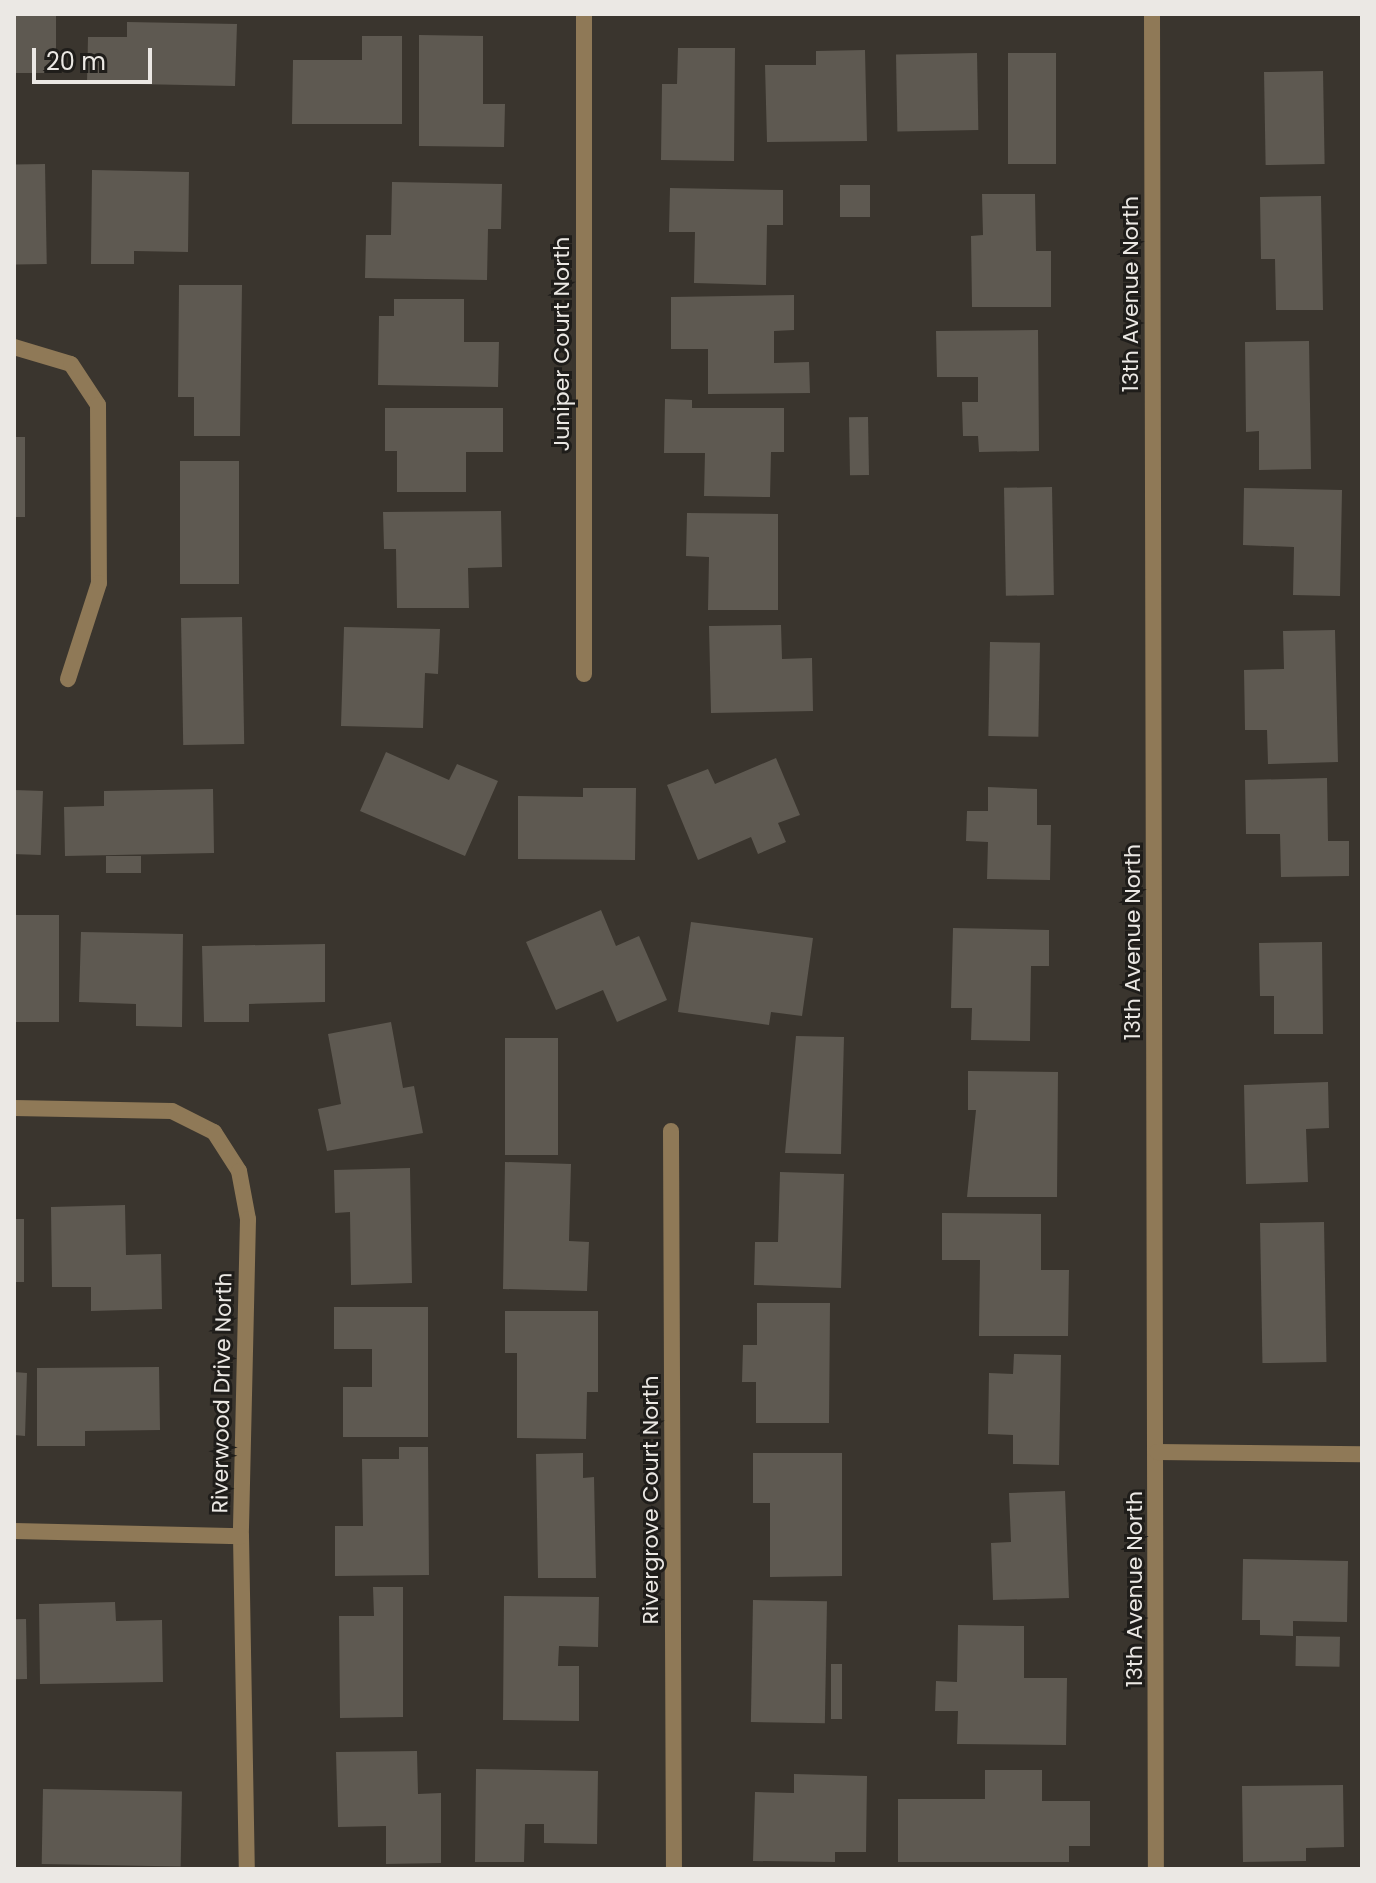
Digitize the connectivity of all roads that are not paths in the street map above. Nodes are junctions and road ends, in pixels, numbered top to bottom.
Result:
1 (584, 14) edge
2 (1152, 14) edge
3 (14, 347) edge
4 (584, 674) dead end
5 (68, 679) dead end
6 (14, 1108) edge
7 (671, 1131) dead end
8 (1157, 1452) junction
9 (1362, 1454) edge
10 (14, 1531) edge
11 (241, 1536) junction
12 (247, 1869) edge
13 (674, 1869) edge
14 (1156, 1869) edge

1 - 4 street, Juniper Court North
2 - 8 street, 13th Avenue North
3 - 5 street
6 - 11 street, Riverwood Drive North
7 - 13 street, Rivergrove Court North
8 - 9 street
8 - 14 street, 13th Avenue North
10 - 11 street
11 - 12 street, Riverwood Drive North

